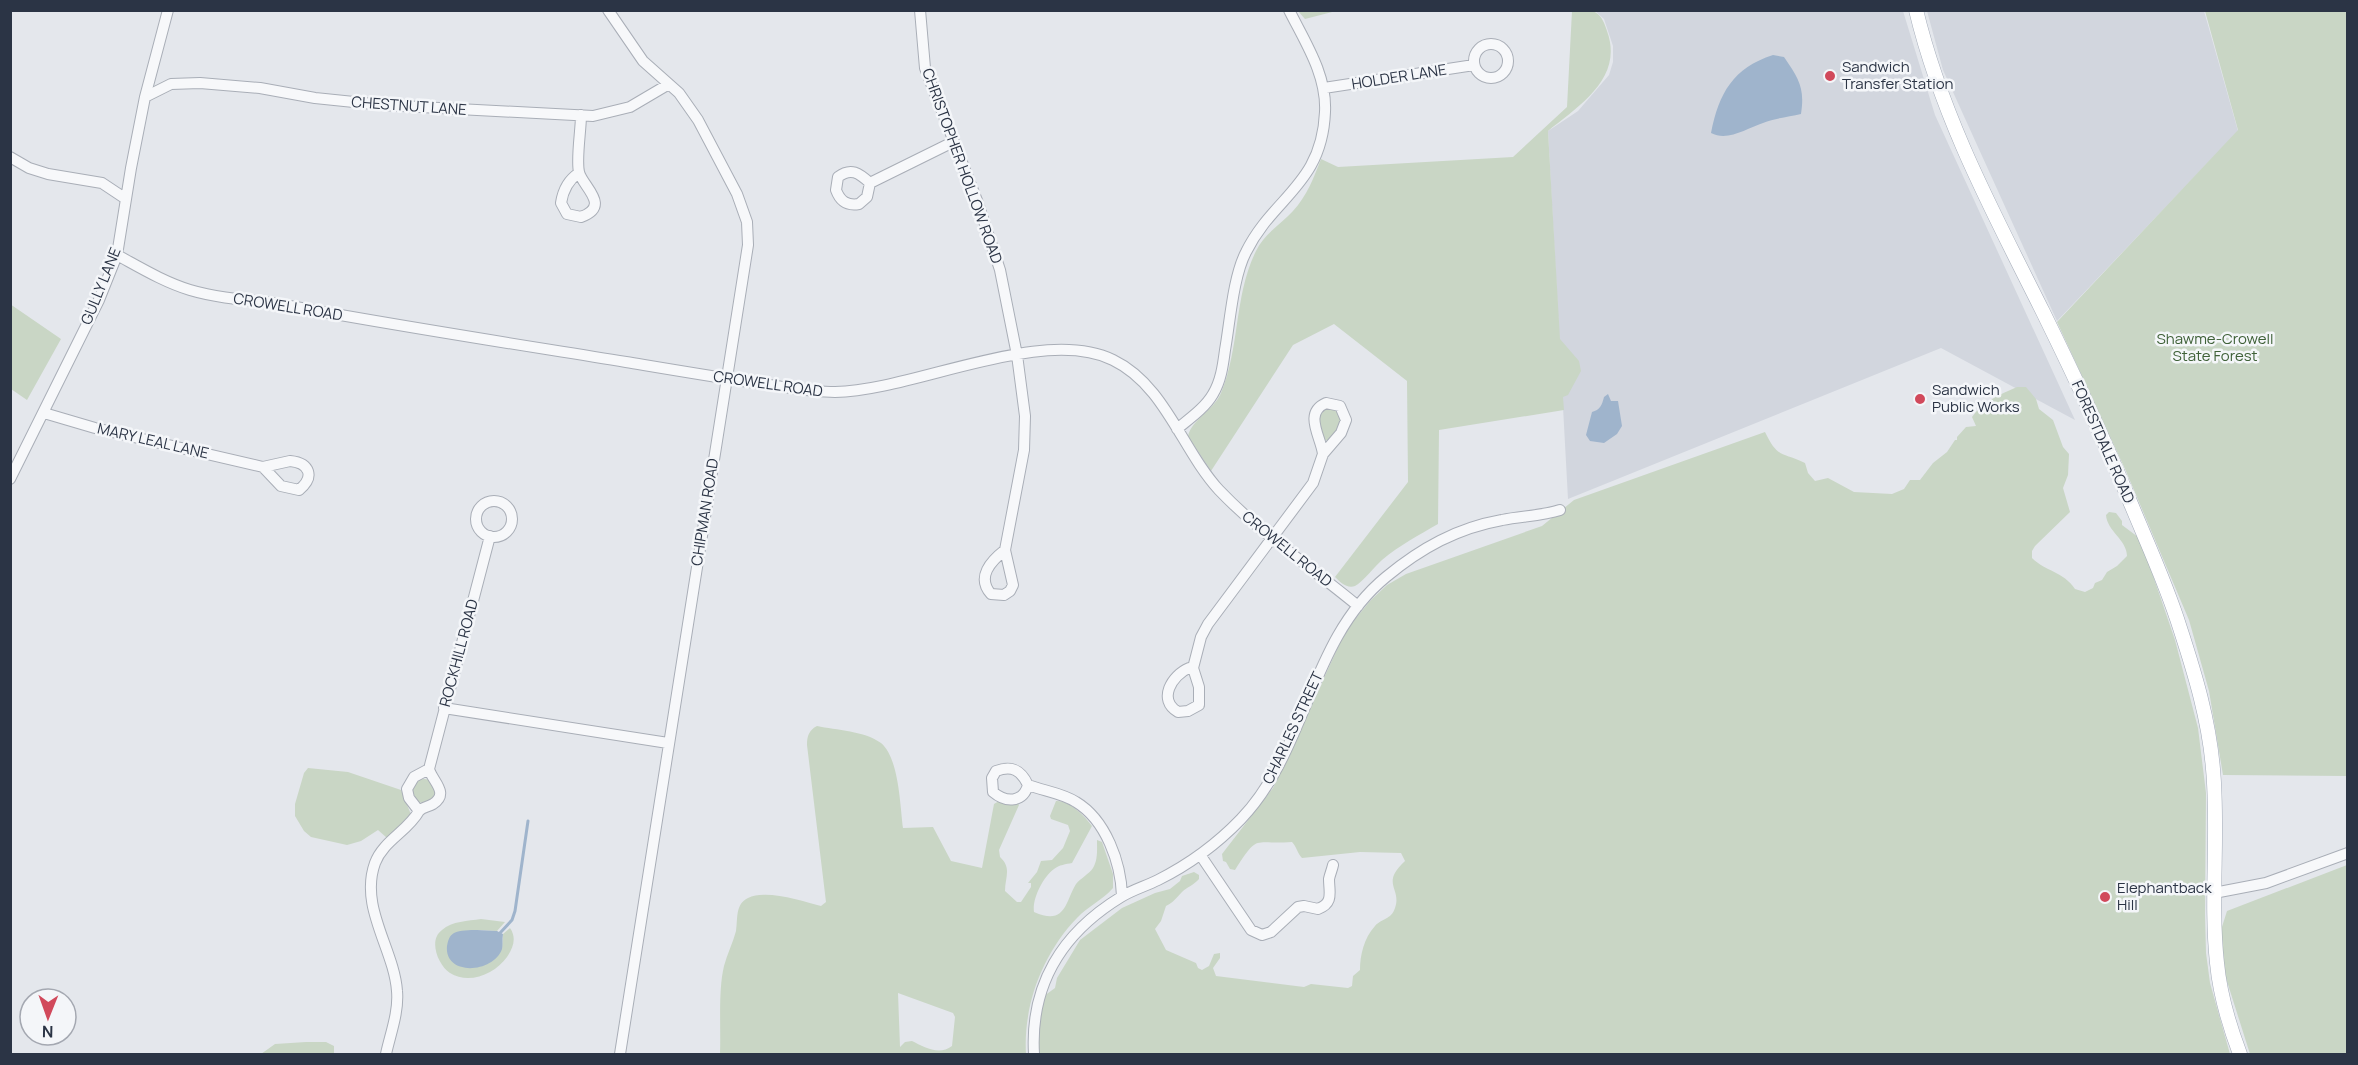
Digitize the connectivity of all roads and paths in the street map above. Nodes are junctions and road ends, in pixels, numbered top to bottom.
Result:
1 (168, 10) edge
2 (608, 10) edge
3 (920, 10) edge
4 (1289, 10) edge
5 (1916, 10) edge
6 (1474, 65) dead end
7 (669, 84) junction
8 (1324, 88) junction
9 (145, 97) junction
10 (581, 115) junction
11 (953, 142) junction
12 (10, 157) edge
13 (579, 173) dead end
14 (870, 183) dead end
15 (126, 199) junction
16 (117, 255) junction
17 (1017, 356) junction
18 (726, 379) junction
19 (44, 413) junction
20 (1177, 429) junction
21 (1323, 454) dead end
22 (263, 467) dead end
23 (10, 479) edge
24 (1560, 510) dead end
25 (490, 536) dead end
26 (1270, 538) junction
27 (1005, 550) dead end
28 (1358, 606) junction
29 (1193, 668) dead end
30 (444, 708) junction
31 (668, 743) junction
32 (429, 769) junction
33 (1028, 785) dead end
34 (419, 811) junction
35 (2348, 853) edge
36 (1201, 856) junction
37 (1333, 865) dead end
38 (2214, 893) junction
39 (1122, 896) junction
40 (386, 1054) edge
41 (620, 1054) edge
42 (1034, 1054) edge
43 (2240, 1054) edge

1 - 9 street, GULLY LANE
2 - 7 street, CHIPMAN ROAD
3 - 11 street, CHRISTOPHER HOLLOW ROAD
4 - 8 street
5 - 38 main road, FORESTDALE ROAD
6 - 8 street, HOLDER LANE
7 - 10 street, CHESTNUT LANE
7 - 18 street, CHIPMAN ROAD
8 - 20 street
9 - 10 street, CHESTNUT LANE
9 - 15 street, GULLY LANE
10 - 13 street
11 - 14 street
11 - 17 street, CHRISTOPHER HOLLOW ROAD
12 - 15 street
15 - 16 street, GULLY LANE
16 - 18 street, CROWELL ROAD
16 - 19 street, GULLY LANE
17 - 18 street, CROWELL ROAD
17 - 20 street, CROWELL ROAD
17 - 27 street, CHRISTOPHER HOLLOW ROAD
18 - 31 street, CHIPMAN ROAD
19 - 22 street, MARY LEAL LANE
19 - 23 street, GULLY LANE
20 - 26 street, CROWELL ROAD
21 - 26 street
24 - 28 street, CHARLES STREET
25 - 30 street, ROCKHILL ROAD
26 - 28 street, CROWELL ROAD
26 - 29 street
28 - 36 street, CHARLES STREET
30 - 31 street
30 - 32 street, ROCKHILL ROAD
31 - 41 street, CHIPMAN ROAD
32 - 34 street
32 - 34 street
33 - 39 street
34 - 40 street
35 - 38 street
36 - 37 street
36 - 39 street, CHARLES STREET
38 - 43 main road, FORESTDALE ROAD
39 - 42 street, CHARLES STREET

